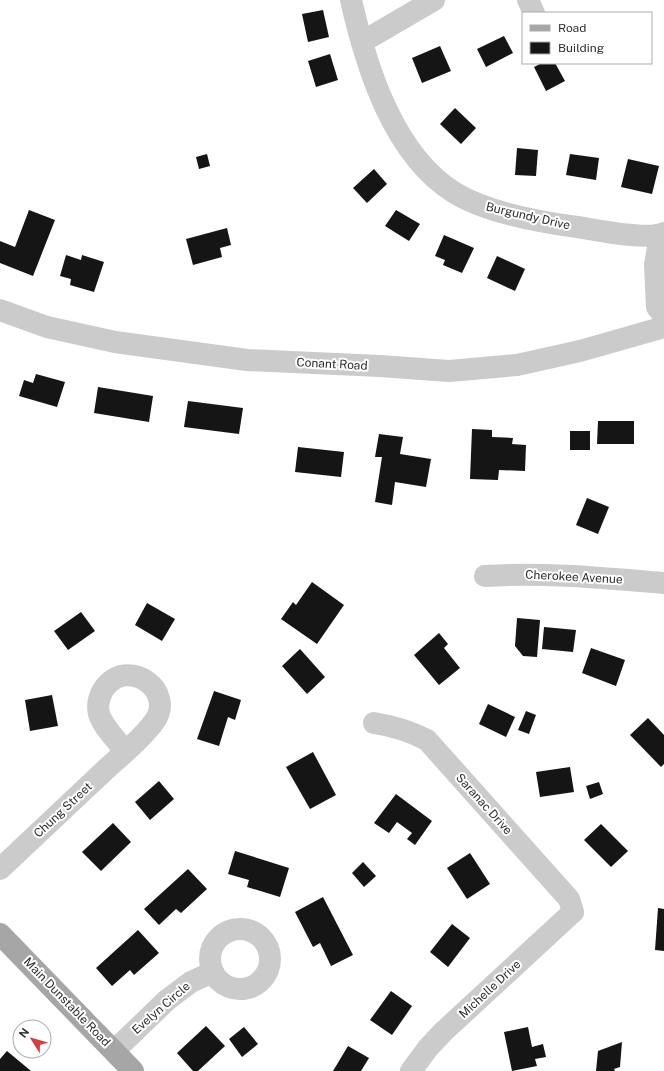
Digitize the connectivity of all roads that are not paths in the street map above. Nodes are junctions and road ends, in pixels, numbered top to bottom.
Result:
1 (351, 0) edge
2 (434, 0) edge
3 (528, 0) edge
4 (534, 12) edge
5 (362, 42) junction
6 (663, 237) edge
7 (0, 310) edge
8 (664, 316) edge
9 (664, 326) edge
10 (485, 576) dead end
11 (664, 583) edge
12 (374, 723) dead end
13 (126, 751) dead end
14 (0, 870) edge
15 (573, 912) joint
16 (0, 934) edge
17 (213, 972) dead end
18 (114, 1051) junction
19 (132, 1071) edge
20 (411, 1071) edge

1 - 5 street, Burgundy Drive
2 - 5 street
3 - 4 street
5 - 6 street, Burgundy Drive
6 - 8 street, Burgundy Drive
7 - 9 street, Conant Road
10 - 11 street, Cherokee Avenue
12 - 15 street, Saranac Drive
13 - 14 street, Chung Street
15 - 20 street, Michelle Drive
16 - 18 main road, Main Dunstable Road
17 - 18 street, Evelyn Circle
18 - 19 main road, Main Dunstable Road

